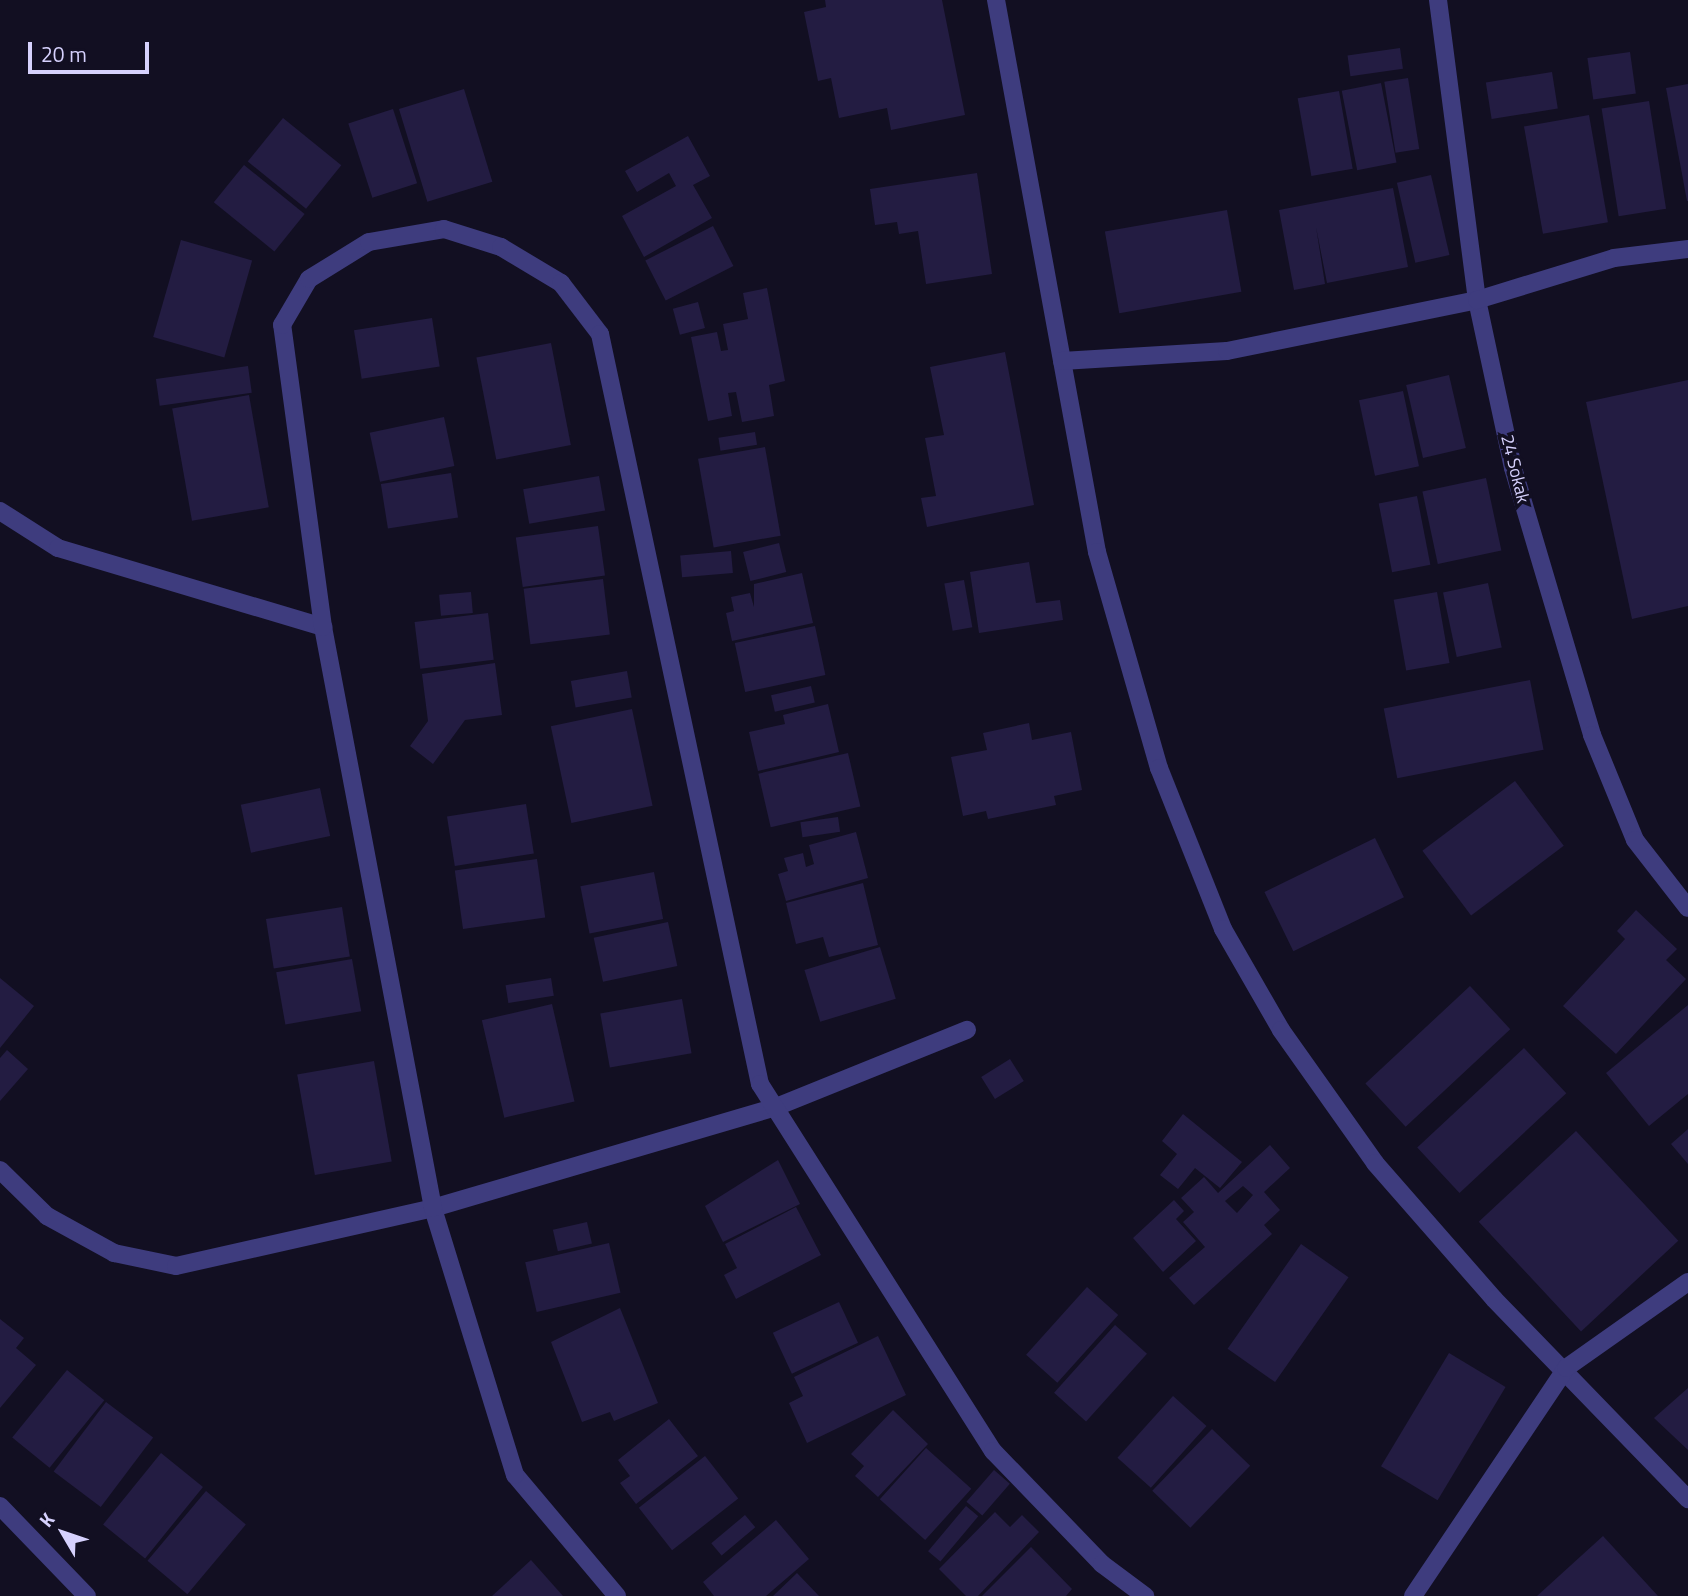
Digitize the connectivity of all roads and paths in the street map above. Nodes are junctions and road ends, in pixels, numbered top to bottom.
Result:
1 (996, 0) edge
2 (1438, 0) edge
3 (1688, 249) edge
4 (1477, 300) junction
5 (1062, 361) junction
6 (0, 511) edge
7 (323, 627) junction
8 (1688, 908) edge
9 (967, 1030) dead end
10 (776, 1107) junction
11 (0, 1170) edge
12 (433, 1208) junction
13 (1688, 1282) edge
14 (1566, 1368) junction
15 (1688, 1499) edge
16 (0, 1506) edge
17 (87, 1596) edge
18 (617, 1596) edge
19 (1145, 1596) edge
20 (1413, 1596) edge

1 - 5 street
2 - 4 street, 24 Sokak
3 - 4 street
4 - 5 street
4 - 8 street, 24 Sokak
5 - 14 street
6 - 7 street
7 - 10 street
7 - 12 street
9 - 10 street
10 - 12 street
10 - 19 street
11 - 12 street
12 - 18 street
13 - 14 street
14 - 15 street
14 - 20 street
16 - 17 street

